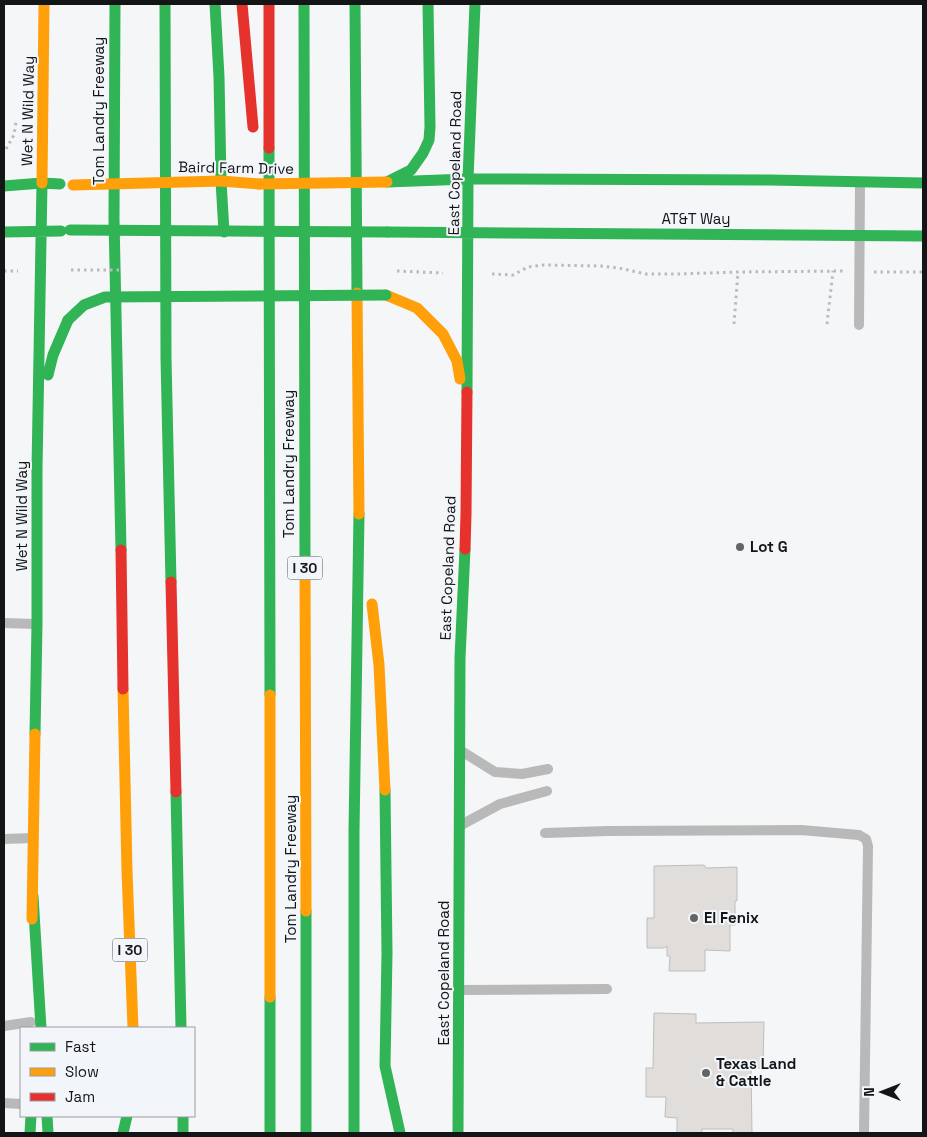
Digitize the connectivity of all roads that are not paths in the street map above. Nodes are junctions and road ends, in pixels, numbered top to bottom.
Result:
1 (44, 4) edge
2 (115, 4) edge
3 (165, 4) edge
4 (215, 4) edge
5 (242, 4) edge
6 (269, 4) edge
7 (304, 4) edge
8 (355, 4) edge
9 (428, 4) edge
10 (475, 4) edge
11 (254, 135) dead end
12 (259, 179) junction
13 (468, 179) junction
14 (221, 181) junction
15 (860, 181) junction
16 (388, 182) junction
17 (42, 183) junction
18 (923, 183) edge
19 (4, 186) edge
20 (42, 231) junction
21 (261, 231) junction
22 (4, 232) edge
23 (224, 232) junction
24 (468, 233) junction
25 (859, 235) junction
26 (923, 236) edge
27 (859, 325) dead end
28 (466, 412) junction
29 (38, 421) junction
30 (359, 494) junction
31 (4, 623) edge
32 (37, 624) junction
33 (460, 750) junction
34 (548, 769) dead end
35 (548, 791) dead end
36 (460, 826) junction
37 (545, 833) dead end
38 (34, 838) junction
39 (4, 839) edge
40 (607, 989) dead end
41 (459, 990) junction
42 (4, 1026) edge
43 (35, 1026) edge
44 (133, 1027) edge
45 (181, 1027) edge
46 (4, 1103) edge
47 (20, 1104) edge
48 (31, 1117) edge
49 (47, 1117) edge
50 (127, 1117) edge
51 (135, 1117) edge
52 (183, 1117) edge
53 (30, 1133) edge
54 (48, 1133) edge
55 (123, 1133) edge
56 (135, 1133) edge
57 (183, 1133) edge
58 (270, 1133) edge
59 (306, 1133) edge
60 (354, 1133) edge
61 (400, 1133) edge
62 (458, 1133) edge
63 (864, 1133) edge

1 - 17 main road, Wet N Wild Way
2 - 44 main road, Tom Landry Freeway / I 30
3 - 45 main road
4 - 14 main road
5 - 11 main road
6 - 58 main road, I 30
7 - 59 main road, Tom Landry Freeway / I 30
8 - 30 main road
9 - 16 main road, East Copeland Road
10 - 13 main road, East Copeland Road
12 - 14 main road, Baird Farm Drive
12 - 16 main road, Baird Farm Drive, bridge
12 - 21 main road
13 - 15 main road
13 - 16 main road, Baird Farm Drive
13 - 24 main road, East Copeland Road
14 - 17 main road, Baird Farm Drive, bridge
14 - 23 main road
15 - 18 main road
15 - 25 lane
17 - 19 main road, Baird Farm Drive
17 - 20 main road, Wet N Wild Way
20 - 22 main road
20 - 23 main road, bridge
20 - 29 main road, Wet N Wild Way
21 - 23 main road, bridge
21 - 24 main road, bridge
24 - 25 main road, AT&T Way
24 - 28 main road, East Copeland Road
25 - 26 main road, AT&T Way
25 - 27 lane
28 - 29 main road, bridge
28 - 33 main road, East Copeland Road
29 - 32 main road, Wet N Wild Way
30 - 60 main road
30 - 61 main road
31 - 32 lane
32 - 38 main road, Wet N Wild Way
33 - 34 lane
33 - 36 main road, East Copeland Road
35 - 36 lane
36 - 41 main road, East Copeland Road
37 - 63 lane
38 - 39 lane
38 - 43 main road, Wet N Wild Way
40 - 41 lane
41 - 62 main road, East Copeland Road
42 - 43 lane
46 - 47 lane
48 - 53 main road
49 - 54 main road
50 - 55 main road
51 - 56 main road
52 - 57 main road

